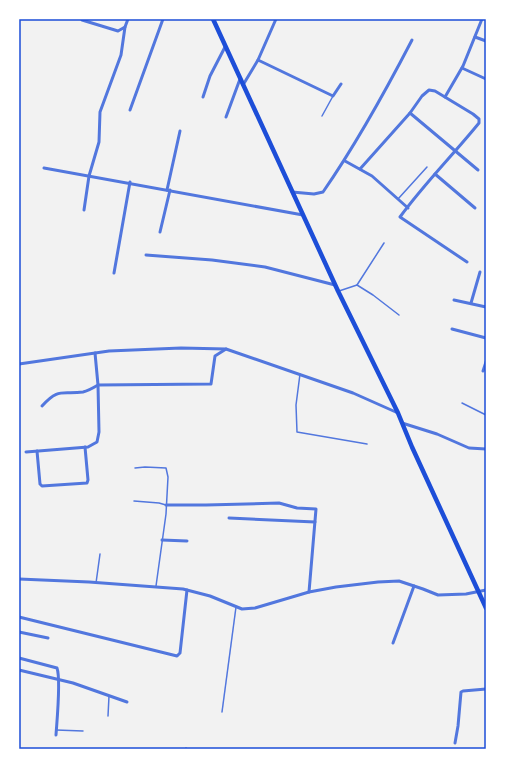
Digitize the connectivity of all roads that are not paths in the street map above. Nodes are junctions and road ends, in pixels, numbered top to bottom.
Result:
1 (128, 19) edge
2 (164, 19) edge
3 (213, 19) edge
4 (276, 19) edge
5 (482, 19) edge
6 (82, 20) edge
7 (125, 27) junction
8 (475, 37) junction
9 (412, 40) dead end
10 (486, 41) edge
11 (225, 47) junction
12 (258, 60) junction
13 (462, 68) junction
14 (240, 79) junction
15 (486, 79) edge
16 (341, 84) dead end
17 (243, 85) junction
18 (333, 96) junction
19 (204, 97) dead end
20 (445, 97) junction
21 (130, 110) dead end
22 (410, 113) junction
23 (322, 116) dead end
24 (226, 117) dead end
25 (180, 131) dead end
26 (456, 152) junction
27 (344, 161) junction
28 (428, 167) dead end
29 (44, 168) dead end
30 (360, 169) junction
31 (478, 170) dead end
32 (435, 174) junction
33 (89, 176) junction
34 (130, 182) junction
35 (169, 190) junction
36 (292, 192) junction
37 (398, 200) junction
38 (408, 208) junction
39 (475, 208) dead end
40 (84, 210) dead end
41 (302, 215) junction
42 (160, 232) dead end
43 (384, 243) dead end
44 (146, 255) dead end
45 (467, 262) dead end
46 (480, 272) dead end
47 (114, 273) dead end
48 (335, 285) junction
49 (357, 285) junction
50 (338, 291) junction
51 (454, 300) dead end
52 (471, 303) junction
53 (486, 307) edge
54 (399, 315) dead end
55 (452, 329) dead end
56 (486, 338) edge
57 (226, 349) junction
58 (95, 353) junction
59 (486, 362) edge
60 (19, 364) edge
61 (483, 371) dead end
62 (300, 374) junction
63 (98, 385) junction
64 (462, 403) dead end
65 (42, 406) dead end
66 (398, 413) junction
67 (486, 415) edge
68 (402, 423) junction
69 (367, 444) dead end
70 (85, 447) junction
71 (486, 449) edge
72 (36, 451) junction
73 (26, 452) dead end
74 (135, 468) dead end
75 (134, 501) dead end
76 (166, 505) junction
77 (229, 518) dead end
78 (315, 522) junction
79 (162, 540) junction
80 (187, 541) dead end
81 (100, 554) dead end
82 (19, 579) edge
83 (96, 583) junction
84 (414, 586) junction
85 (156, 588) junction
86 (187, 590) junction
87 (486, 590) edge
88 (478, 591) junction
89 (309, 592) junction
90 (236, 607) junction
91 (486, 608) edge
92 (19, 617) edge
93 (19, 632) edge
94 (48, 638) dead end
95 (393, 642) dead end
96 (20, 658) edge
97 (19, 670) edge
98 (59, 680) junction
99 (486, 689) edge
100 (109, 696) junction
101 (127, 702) dead end
102 (222, 712) dead end
103 (108, 716) dead end
104 (56, 730) junction
105 (83, 731) dead end
106 (56, 735) dead end
107 (455, 743) dead end

1 - 7 street
2 - 21 street
3 - 11 main road
4 - 12 street
5 - 8 street
6 - 7 street
7 - 33 street
8 - 10 street
8 - 13 street
9 - 27 street
11 - 14 main road
11 - 19 street
12 - 17 street
12 - 18 street
13 - 15 street
13 - 20 street
14 - 17 main road
14 - 24 street
16 - 18 street
17 - 36 main road
18 - 23 lane
20 - 22 street
20 - 26 street
22 - 26 street
22 - 30 street
25 - 35 street
26 - 31 street
26 - 32 street
27 - 30 street
27 - 36 street
28 - 37 lane
29 - 33 street
30 - 37 street
32 - 38 street
32 - 39 street
33 - 34 street
33 - 40 street
34 - 35 street
34 - 47 street
35 - 41 street
35 - 42 street
36 - 41 main road
37 - 38 street
38 - 45 street
41 - 48 main road
43 - 49 lane
44 - 48 street
46 - 52 street
48 - 50 main road
49 - 50 lane
49 - 54 lane
50 - 66 main road
51 - 52 street
52 - 53 street
55 - 56 street
57 - 58 street
57 - 62 street
57 - 63 street
58 - 60 street
58 - 63 street
59 - 61 street
62 - 66 street
62 - 69 lane
63 - 65 street
63 - 70 street
64 - 67 lane
66 - 68 main road
68 - 71 street
68 - 88 main road
70 - 72 street
70 - 72 street
72 - 73 street
74 - 76 lane
75 - 76 lane
76 - 78 street
76 - 79 lane
77 - 78 street
78 - 89 street
79 - 80 street
79 - 85 lane
81 - 83 lane
82 - 83 street
83 - 85 street
84 - 88 street
84 - 89 street
84 - 95 street
85 - 86 street
86 - 90 street
86 - 92 street
87 - 88 street
88 - 91 main road
89 - 90 street
90 - 102 lane
93 - 94 street
96 - 98 street
97 - 98 street
98 - 100 street
98 - 104 street
99 - 107 street
100 - 101 street
100 - 103 lane
104 - 105 lane
104 - 106 street

